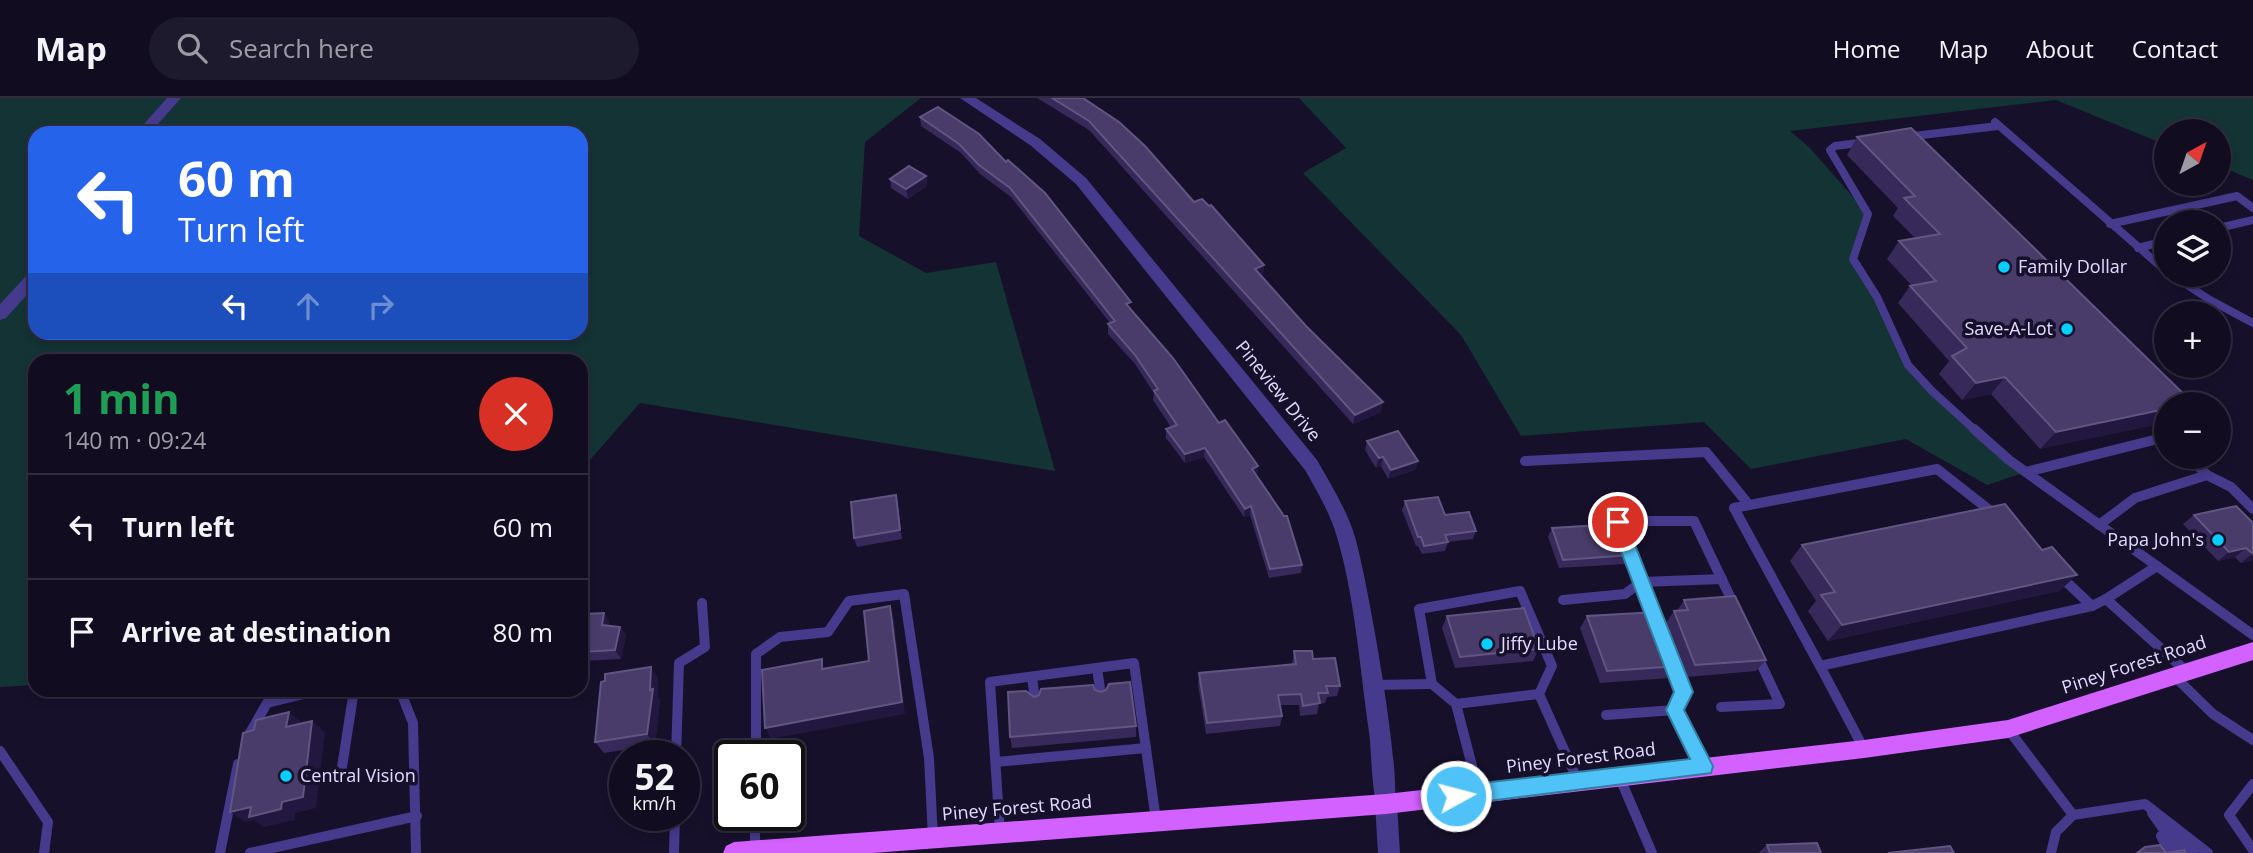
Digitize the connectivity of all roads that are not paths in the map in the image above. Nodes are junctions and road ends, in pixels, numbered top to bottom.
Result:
1 (174, 98) edge
2 (967, 98) edge
3 (149, 126) edge
4 (1909, 137) junction
5 (1896, 138) edge
6 (1872, 141) edge
7 (1918, 146) edge
8 (2253, 208) edge
9 (2253, 220) edge
10 (2110, 224) junction
11 (2231, 225) edge
12 (2154, 244) edge
13 (2138, 248) junction
14 (2154, 261) edge
15 (28, 284) edge
16 (2190, 287) edge
17 (0, 314) edge
18 (2253, 323) edge
19 (2154, 440) edge
20 (1525, 461) dead end
21 (2201, 469) edge
22 (2026, 472) junction
23 (2207, 475) junction
24 (1749, 505) junction
25 (2253, 509) edge
26 (2001, 520) edge
27 (2099, 525) junction
28 (2157, 566) junction
29 (2051, 568) edge
30 (1722, 579) junction
31 (1641, 582) junction
32 (2106, 599) junction
33 (1563, 600) dead end
34 (702, 604) dead end
35 (2092, 606) junction
36 (1739, 617) edge
37 (1660, 631) edge
38 (1751, 642) edge
39 (1665, 643) edge
40 (2251, 649) edge
41 (1820, 666) junction
42 (1097, 668) junction
43 (2181, 674) junction
44 (1032, 677) junction
45 (1432, 684) junction
46 (1373, 685) junction
47 (1539, 694) junction
48 (1101, 696) edge
49 (291, 697) edge
50 (353, 697) edge
51 (403, 697) edge
52 (1035, 701) edge
53 (1456, 704) junction
54 (1721, 707) dead end
55 (1675, 710) junction
56 (1606, 715) dead end
57 (2008, 729) junction
58 (677, 740) edge
59 (755, 740) edge
60 (2253, 740) edge
61 (1146, 748) junction
62 (1864, 749) junction
63 (0, 751) edge
64 (996, 762) junction
65 (1704, 766) junction
66 (1619, 776) junction
67 (340, 780) dead end
68 (1578, 781) junction
69 (2253, 784) edge
70 (1479, 793) junction
71 (1386, 804) junction
72 (2145, 804) junction
73 (2073, 815) junction
74 (417, 816) junction
75 (1156, 820) junction
76 (675, 831) edge
77 (751, 831) edge
78 (1000, 832) junction
79 (933, 838) junction
80 (894, 847) edge
81 (2253, 850) edge
82 (745, 852) edge
83 (44, 853) edge
84 (220, 853) edge
85 (250, 853) edge
86 (416, 853) edge
87 (674, 853) edge
88 (1389, 853) edge
89 (1652, 853) edge
90 (2051, 853) edge
91 (2170, 853) edge
92 (2180, 853) edge
93 (2194, 853) edge
94 (2208, 853) edge

1 - 3 street
2 - 46 street, Pineview Drive
4 - 5 lane
4 - 7 lane
4 - 10 lane
6 - 22 lane
8 - 10 lane
9 - 11 lane
10 - 13 lane
12 - 13 lane
13 - 14 lane
15 - 17 street
16 - 18 lane
19 - 22 lane
20 - 24 lane
21 - 23 lane
22 - 27 lane
23 - 25 lane
23 - 27 lane
24 - 26 lane
24 - 41 lane
27 - 28 lane
28 - 32 lane
28 - 40 lane
29 - 35 lane
30 - 31 lane
30 - 31 lane
30 - 36 lane
31 - 33 lane
31 - 37 lane
32 - 35 lane
32 - 43 lane
34 - 58 lane
35 - 41 lane
38 - 54 lane
39 - 55 lane
40 - 43 main road, Piney Forest Road
41 - 62 lane
42 - 44 lane
42 - 48 lane
42 - 61 lane
43 - 57 main road, Piney Forest Road
43 - 60 lane
44 - 52 lane
44 - 64 lane
45 - 46 lane
45 - 47 lane
45 - 53 lane
46 - 71 street, Pineview Drive
47 - 53 lane
47 - 68 lane
49 - 84 lane
50 - 67 lane
51 - 74 lane
53 - 70 lane
55 - 56 lane
55 - 65 lane
57 - 62 main road, Piney Forest Road
57 - 73 lane
59 - 79 lane
61 - 64 lane
61 - 75 lane
62 - 65 main road, Piney Forest Road
63 - 83 lane
64 - 78 lane
65 - 66 main road, Piney Forest Road
66 - 68 main road, Piney Forest Road
66 - 89 lane
68 - 70 main road, Piney Forest Road
69 - 81 lane
70 - 71 main road, Piney Forest Road
71 - 75 main road, Piney Forest Road
71 - 88 street, Pineview Drive
72 - 73 lane
72 - 91 lane
72 - 92 lane
72 - 93 lane
72 - 94 lane
73 - 90 lane
74 - 85 lane
74 - 86 lane
75 - 78 main road, Piney Forest Road
76 - 87 lane
77 - 82 lane
78 - 79 main road, Piney Forest Road
79 - 80 main road, Piney Forest Road
80 - 82 main road, Piney Forest Road

